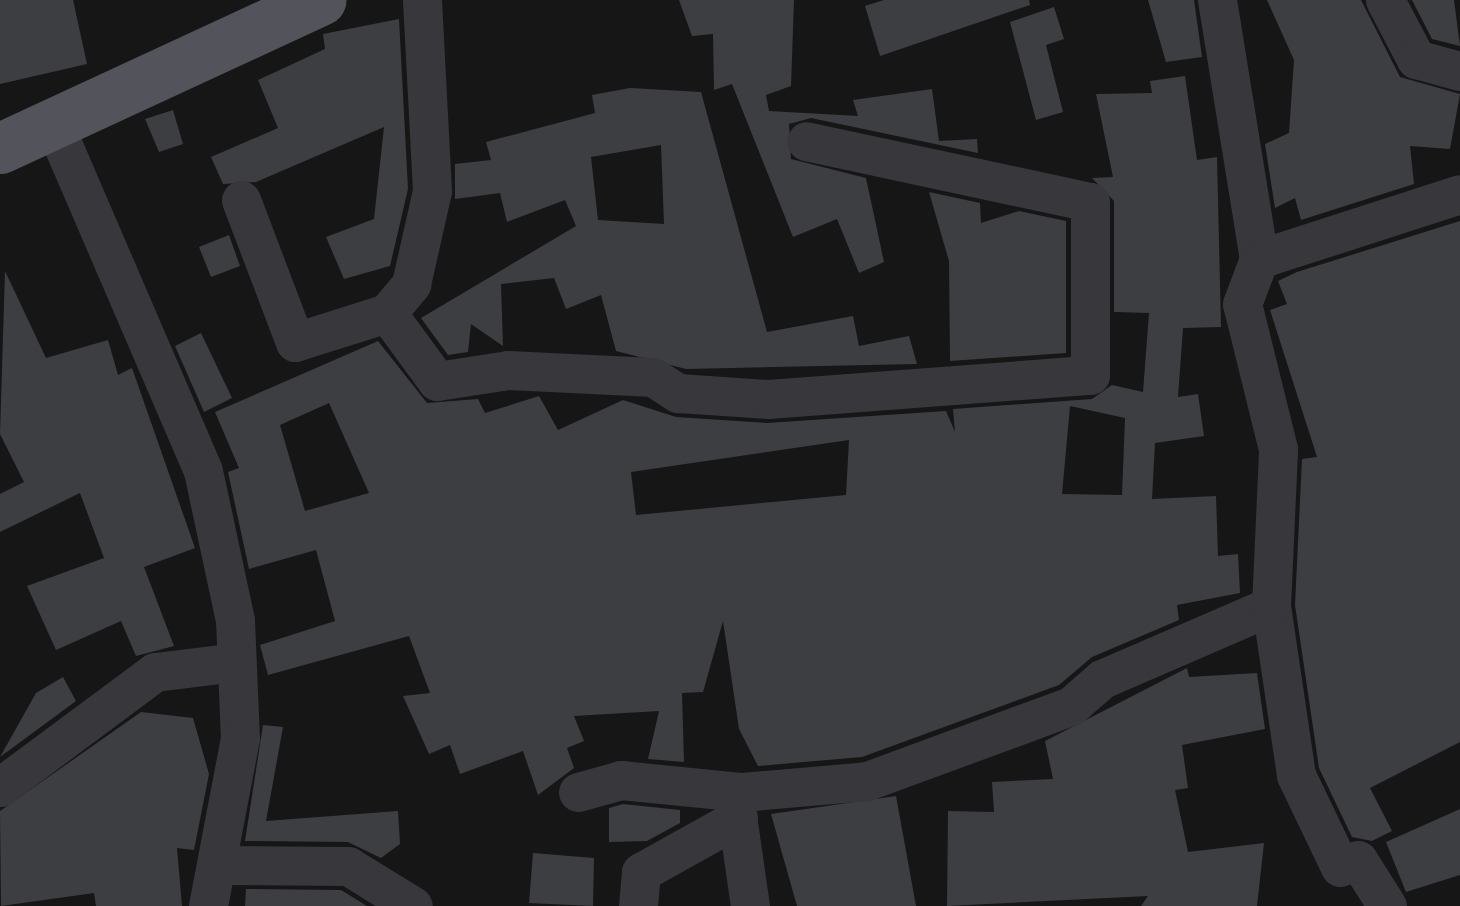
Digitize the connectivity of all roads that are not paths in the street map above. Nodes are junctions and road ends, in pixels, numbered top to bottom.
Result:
1 (321, 0) edge
2 (422, 0) edge
3 (1216, 0) edge
4 (1385, 0) edge
5 (1460, 71) edge
6 (55, 127) junction
7 (806, 140) dead end
8 (0, 148) edge
9 (1460, 194) edge
10 (241, 200) dead end
11 (1259, 259) junction
12 (387, 313) junction
13 (1271, 606) junction
14 (236, 662) junction
15 (0, 787) edge
16 (578, 792) dead end
17 (736, 804) junction
18 (219, 865) junction
19 (208, 906) edge
20 (413, 906) edge
21 (638, 906) edge
22 (750, 906) edge
23 (1387, 906) edge

1 - 6 main road
2 - 12 street
3 - 11 street
4 - 5 street
6 - 8 main road
6 - 14 street
7 - 12 street
9 - 11 street
10 - 12 street
11 - 13 street
13 - 17 street
13 - 23 street
14 - 15 street
14 - 18 street
16 - 17 street
17 - 21 street
17 - 22 street
18 - 19 street
18 - 20 street

